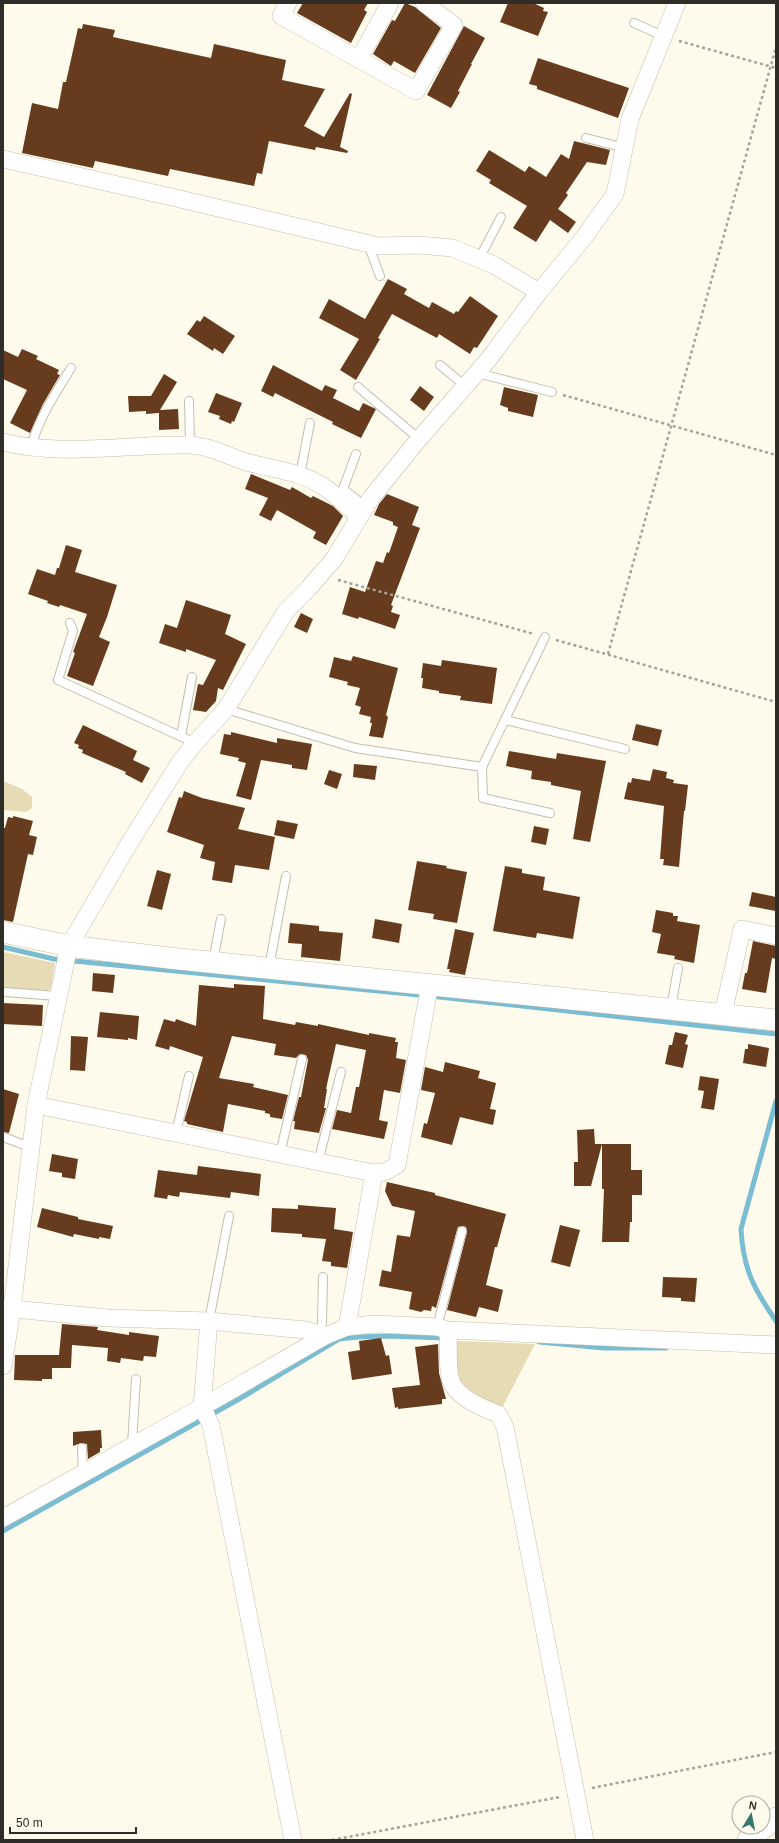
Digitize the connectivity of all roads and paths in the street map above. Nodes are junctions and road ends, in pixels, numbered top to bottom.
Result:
1 (288, 3) edge
2 (390, 3) edge
3 (424, 3) edge
4 (677, 3) edge
5 (634, 23) dead end
6 (663, 36) junction
7 (776, 47) edge
8 (359, 59) junction
9 (770, 67) junction
10 (776, 68) edge
11 (586, 138) dead end
12 (625, 148) junction
13 (3, 159) edge
14 (501, 218) dead end
15 (368, 243) junction
16 (479, 259) junction
17 (380, 276) dead end
18 (539, 292) junction
19 (440, 365) dead end
20 (71, 368) dead end
21 (477, 373) junction
22 (465, 386) junction
23 (358, 387) dead end
24 (552, 392) joint
25 (189, 401) dead end
26 (310, 422) dead end
27 (670, 426) junction
28 (419, 439) junction
29 (3, 442) edge
30 (190, 445) junction
31 (31, 447) junction
32 (356, 454) dead end
33 (776, 455) edge
34 (300, 475) junction
35 (362, 512) junction
36 (320, 575) junction
37 (70, 622) dead end
38 (545, 637) junction
39 (608, 654) junction
40 (192, 677) dead end
41 (776, 702) edge
42 (226, 709) junction
43 (505, 720) junction
44 (188, 740) junction
45 (625, 749) dead end
46 (482, 767) junction
47 (550, 813) dead end
48 (286, 876) dead end
49 (221, 919) dead end
50 (3, 932) edge
51 (776, 936) edge
52 (69, 946) junction
53 (213, 962) junction
54 (269, 968) junction
55 (678, 968) dead end
56 (430, 984) junction
57 (4, 992) dead end
58 (58, 996) junction
59 (670, 1009) junction
60 (723, 1014) junction
61 (776, 1020) edge
62 (302, 1059) dead end
63 (341, 1072) dead end
64 (189, 1076) dead end
65 (36, 1105) junction
66 (176, 1133) junction
67 (3, 1137) edge
68 (30, 1147) junction
69 (280, 1154) junction
70 (318, 1162) junction
71 (374, 1173) junction
72 (229, 1216) dead end
73 (462, 1231) dead end
74 (323, 1277) dead end
75 (7, 1308) edge
76 (208, 1321) junction
77 (347, 1327) junction
78 (442, 1329) junction
79 (322, 1335) junction
80 (776, 1345) edge
81 (3, 1366) edge
82 (136, 1379) dead end
83 (202, 1408) junction
84 (132, 1446) junction
85 (82, 1448) dead end
86 (83, 1474) junction
87 (3, 1518) edge
88 (776, 1752) edge
89 (576, 1792) junction
90 (776, 1818) edge
91 (293, 1840) edge
92 (332, 1840) edge
93 (585, 1840) edge
94 (748, 1840) edge

1 - 8 street
2 - 8 street
3 - 8 street
4 - 6 street
5 - 6 lane
6 - 9 path
6 - 12 street
7 - 9 path
9 - 10 path
9 - 27 path
11 - 12 lane
12 - 18 street
13 - 15 street
14 - 16 lane
15 - 16 street
15 - 17 lane
16 - 18 street
18 - 21 street
19 - 22 lane
20 - 31 lane
21 - 22 street
21 - 24 lane
22 - 28 street
23 - 28 lane
24 - 27 path
25 - 30 lane
26 - 34 lane
27 - 33 path
27 - 39 path
28 - 35 street
29 - 31 street
30 - 31 street
30 - 34 street
32 - 35 lane
34 - 35 street
35 - 36 street
36 - 38 path
36 - 42 street
37 - 44 lane
38 - 39 path
38 - 43 lane
39 - 41 path
40 - 44 lane
42 - 44 street
42 - 46 lane
43 - 45 lane
43 - 46 lane
44 - 52 street
46 - 47 lane
48 - 54 lane
49 - 53 lane
50 - 52 street
51 - 60 street
52 - 53 street
52 - 58 street
53 - 54 street
54 - 56 street
55 - 59 lane
56 - 59 street
56 - 71 street
57 - 58 lane
58 - 65 street
59 - 60 street
60 - 61 street
62 - 69 lane
63 - 70 lane
64 - 66 lane
65 - 66 street
65 - 68 street
66 - 69 street
67 - 68 lane
68 - 75 street
69 - 70 street
70 - 71 street
71 - 77 street
72 - 76 lane
73 - 78 lane
74 - 79 lane
75 - 76 street
75 - 81 street
76 - 79 street
76 - 83 street
77 - 78 street
77 - 79 street
78 - 80 street
78 - 89 street
79 - 83 street
82 - 84 lane
83 - 84 street
83 - 91 street
84 - 86 street
85 - 86 lane
86 - 87 street
88 - 89 path
89 - 92 path
89 - 93 street
90 - 94 street

